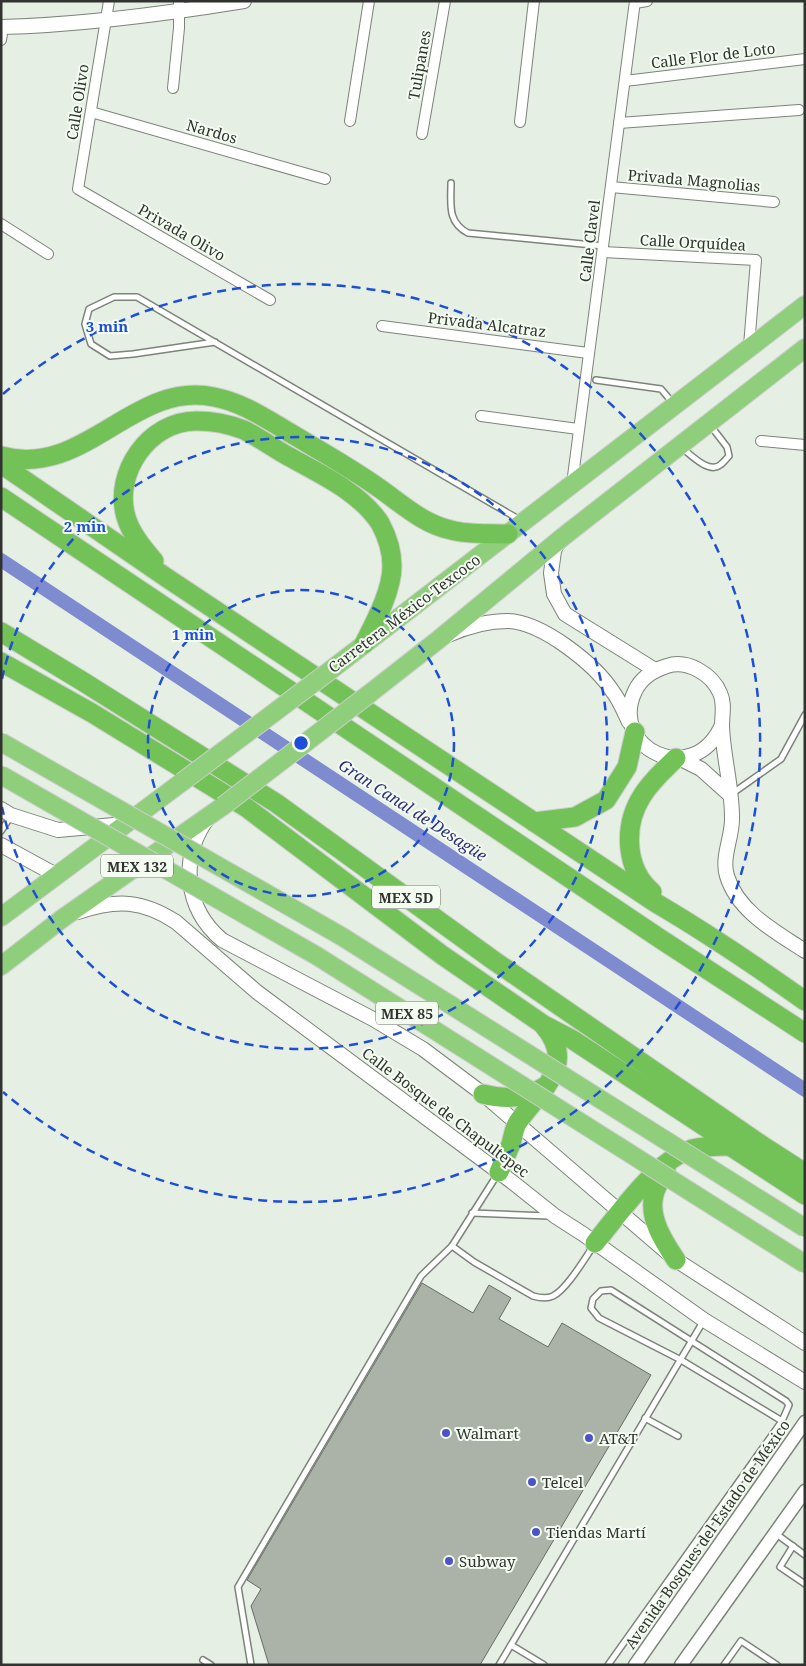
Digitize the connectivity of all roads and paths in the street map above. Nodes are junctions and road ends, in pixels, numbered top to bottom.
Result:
1 (109, 1) edge
2 (244, 1) edge
3 (369, 1) edge
4 (445, 1) edge
5 (534, 1) edge
6 (646, 1) edge
7 (635, 2) edge
8 (179, 7) edge
9 (106, 20) junction
10 (2, 31) edge
11 (805, 59) edge
12 (625, 81) junction
13 (173, 88) dead end
14 (799, 110) dead end
15 (91, 112) junction
16 (350, 121) dead end
17 (520, 122) dead end
18 (619, 124) junction
19 (422, 134) dead end
20 (325, 179) dead end
21 (451, 183) dead end
22 (610, 187) junction
23 (78, 189) joint
24 (774, 202) dead end
25 (1, 224) edge
26 (603, 249) junction
27 (48, 254) dead end
28 (270, 300) dead end
29 (805, 305) edge
30 (382, 326) dead end
31 (215, 342) junction
32 (750, 346) junction
33 (805, 348) edge
34 (588, 353) junction
35 (596, 380) dead end
36 (674, 404) junction
37 (481, 416) dead end
38 (709, 424) junction
39 (578, 429) junction
40 (761, 441) dead end
41 (805, 445) edge
42 (680, 446) junction
43 (1, 456) edge
44 (1, 464) edge
45 (572, 484) junction
46 (1, 496) edge
47 (523, 522) junction
48 (508, 534) junction
49 (558, 541) junction
50 (167, 578) junction
51 (1, 632) edge
52 (438, 640) junction
53 (364, 644) junction
54 (1, 662) edge
55 (655, 670) junction
56 (805, 715) edge
57 (722, 726) junction
58 (634, 730) junction
59 (1, 742) edge
60 (679, 758) junction
61 (1, 775) edge
62 (730, 795) junction
63 (217, 810) junction
64 (6, 812) edge
65 (534, 822) junction
66 (125, 824) junction
67 (1, 831) edge
68 (1, 845) edge
69 (56, 875) junction
70 (1, 918) edge
71 (63, 918) junction
72 (690, 923) junction
73 (805, 951) edge
74 (1, 966) edge
75 (805, 1001) edge
76 (544, 1025) junction
77 (805, 1033) edge
78 (549, 1083) junction
79 (483, 1094) junction
80 (517, 1123) junction
81 (730, 1146) junction
82 (672, 1158) junction
83 (498, 1172) junction
84 (805, 1172) edge
85 (805, 1195) edge
86 (622, 1212) junction
87 (472, 1213) junction
88 (555, 1216) junction
89 (805, 1228) edge
90 (595, 1242) junction
91 (452, 1246) junction
92 (676, 1260) junction
93 (805, 1264) edge
94 (704, 1320) junction
95 (692, 1341) junction
96 (805, 1343) edge
97 (681, 1360) junction
98 (805, 1382) edge
99 (645, 1418) junction
100 (782, 1421) junction
101 (804, 1424) edge
102 (678, 1436) dead end
103 (805, 1491) edge
104 (775, 1533) junction
105 (793, 1546) junction
106 (805, 1555) edge
107 (805, 1584) edge
108 (511, 1645) junction
109 (203, 1660) dead end
110 (537, 1663) edge
111 (211, 1665) edge
112 (251, 1665) edge
113 (499, 1665) edge
114 (544, 1665) edge
115 (608, 1665) edge
116 (635, 1665) edge
117 (681, 1665) edge
118 (724, 1665) edge
119 (777, 1665) edge

1 - 9 street, Calle Olivo
2 - 8 main road
3 - 16 street
4 - 19 street, Tulipanes
5 - 17 street
6 - 7 street
7 - 12 street, Calle Clavel
8 - 9 main road
8 - 13 street
9 - 10 main road
9 - 15 street, Calle Olivo
11 - 12 street, Calle Flor de Loto
12 - 18 street, Calle Clavel
14 - 18 street
15 - 20 street, Nardos
15 - 23 street, Calle Olivo
18 - 22 street, Calle Clavel
21 - 26 lane
22 - 24 street, Privada Magnolias
22 - 26 street, Calle Clavel
23 - 28 street, Privada Olivo
25 - 27 street
26 - 32 street, Calle Orquídea
26 - 34 street, Calle Clavel
29 - 32 highway, Carretera México-Texcoco
30 - 34 street, Privada Alcatraz
31 - 31 lane
31 - 47 lane
32 - 36 highway, Carretera México-Texcoco
33 - 38 highway
34 - 39 street, Calle Clavel
35 - 36 lane
36 - 45 highway, Carretera México-Texcoco
37 - 39 street
38 - 42 highway
38 - 42 lane
39 - 45 street, Calle Clavel
40 - 41 street
42 - 49 highway
43 - 48 highway
44 - 50 highway
45 - 47 highway, Carretera México-Texcoco
46 - 77 highway
47 - 48 highway, Carretera México-Texcoco
48 - 53 highway, Carretera México-Texcoco
49 - 52 highway
49 - 55 main road
50 - 53 highway
50 - 65 highway
51 - 84 highway, MEX 5D
52 - 58 main road
52 - 63 highway, MEX 132, bridge
53 - 66 highway, Carretera México-Texcoco / MEX 132, bridge
54 - 76 highway
55 - 57 main road
55 - 58 main road
56 - 62 lane
57 - 60 main road
57 - 62 main road
58 - 60 main road
58 - 65 highway
59 - 89 highway, MEX 85, bridge
60 - 62 main road
60 - 72 highway
61 - 93 highway, MEX 85, bridge
62 - 73 main road
63 - 71 highway, MEX 132
63 - 79 main road
64 - 66 main road
64 - 67 lane
65 - 72 highway
66 - 69 highway, Carretera México-Texcoco / MEX 132
68 - 69 main road
69 - 70 highway, Carretera México-Texcoco / MEX 132
71 - 74 highway, MEX 132
71 - 83 main road, Calle Bosque de Chapultepec
72 - 75 highway
76 - 78 highway
76 - 81 highway
78 - 79 highway
78 - 80 highway
79 - 80 main road
80 - 83 highway
80 - 86 main road
81 - 82 highway
81 - 85 highway
82 - 86 highway
82 - 92 highway
83 - 87 lane
83 - 88 main road, Calle Bosque de Chapultepec
86 - 90 highway
86 - 92 main road
87 - 88 lane
87 - 91 lane
88 - 90 main road, Calle Bosque de Chapultepec
90 - 91 lane
90 - 94 main road, Calle Bosque de Chapultepec
91 - 112 lane
92 - 96 main road
94 - 95 lane
94 - 98 main road, Calle Bosque de Chapultepec
95 - 97 lane
95 - 97 lane
95 - 100 lane
97 - 99 lane
97 - 100 lane
99 - 102 lane
99 - 108 lane
100 - 115 lane
101 - 116 street, Avenida Bosques del Estado de México
103 - 104 street
104 - 105 lane
104 - 117 street
105 - 106 lane
105 - 107 lane
108 - 110 lane
108 - 113 lane
109 - 111 lane
110 - 114 lane
118 - 119 lane

